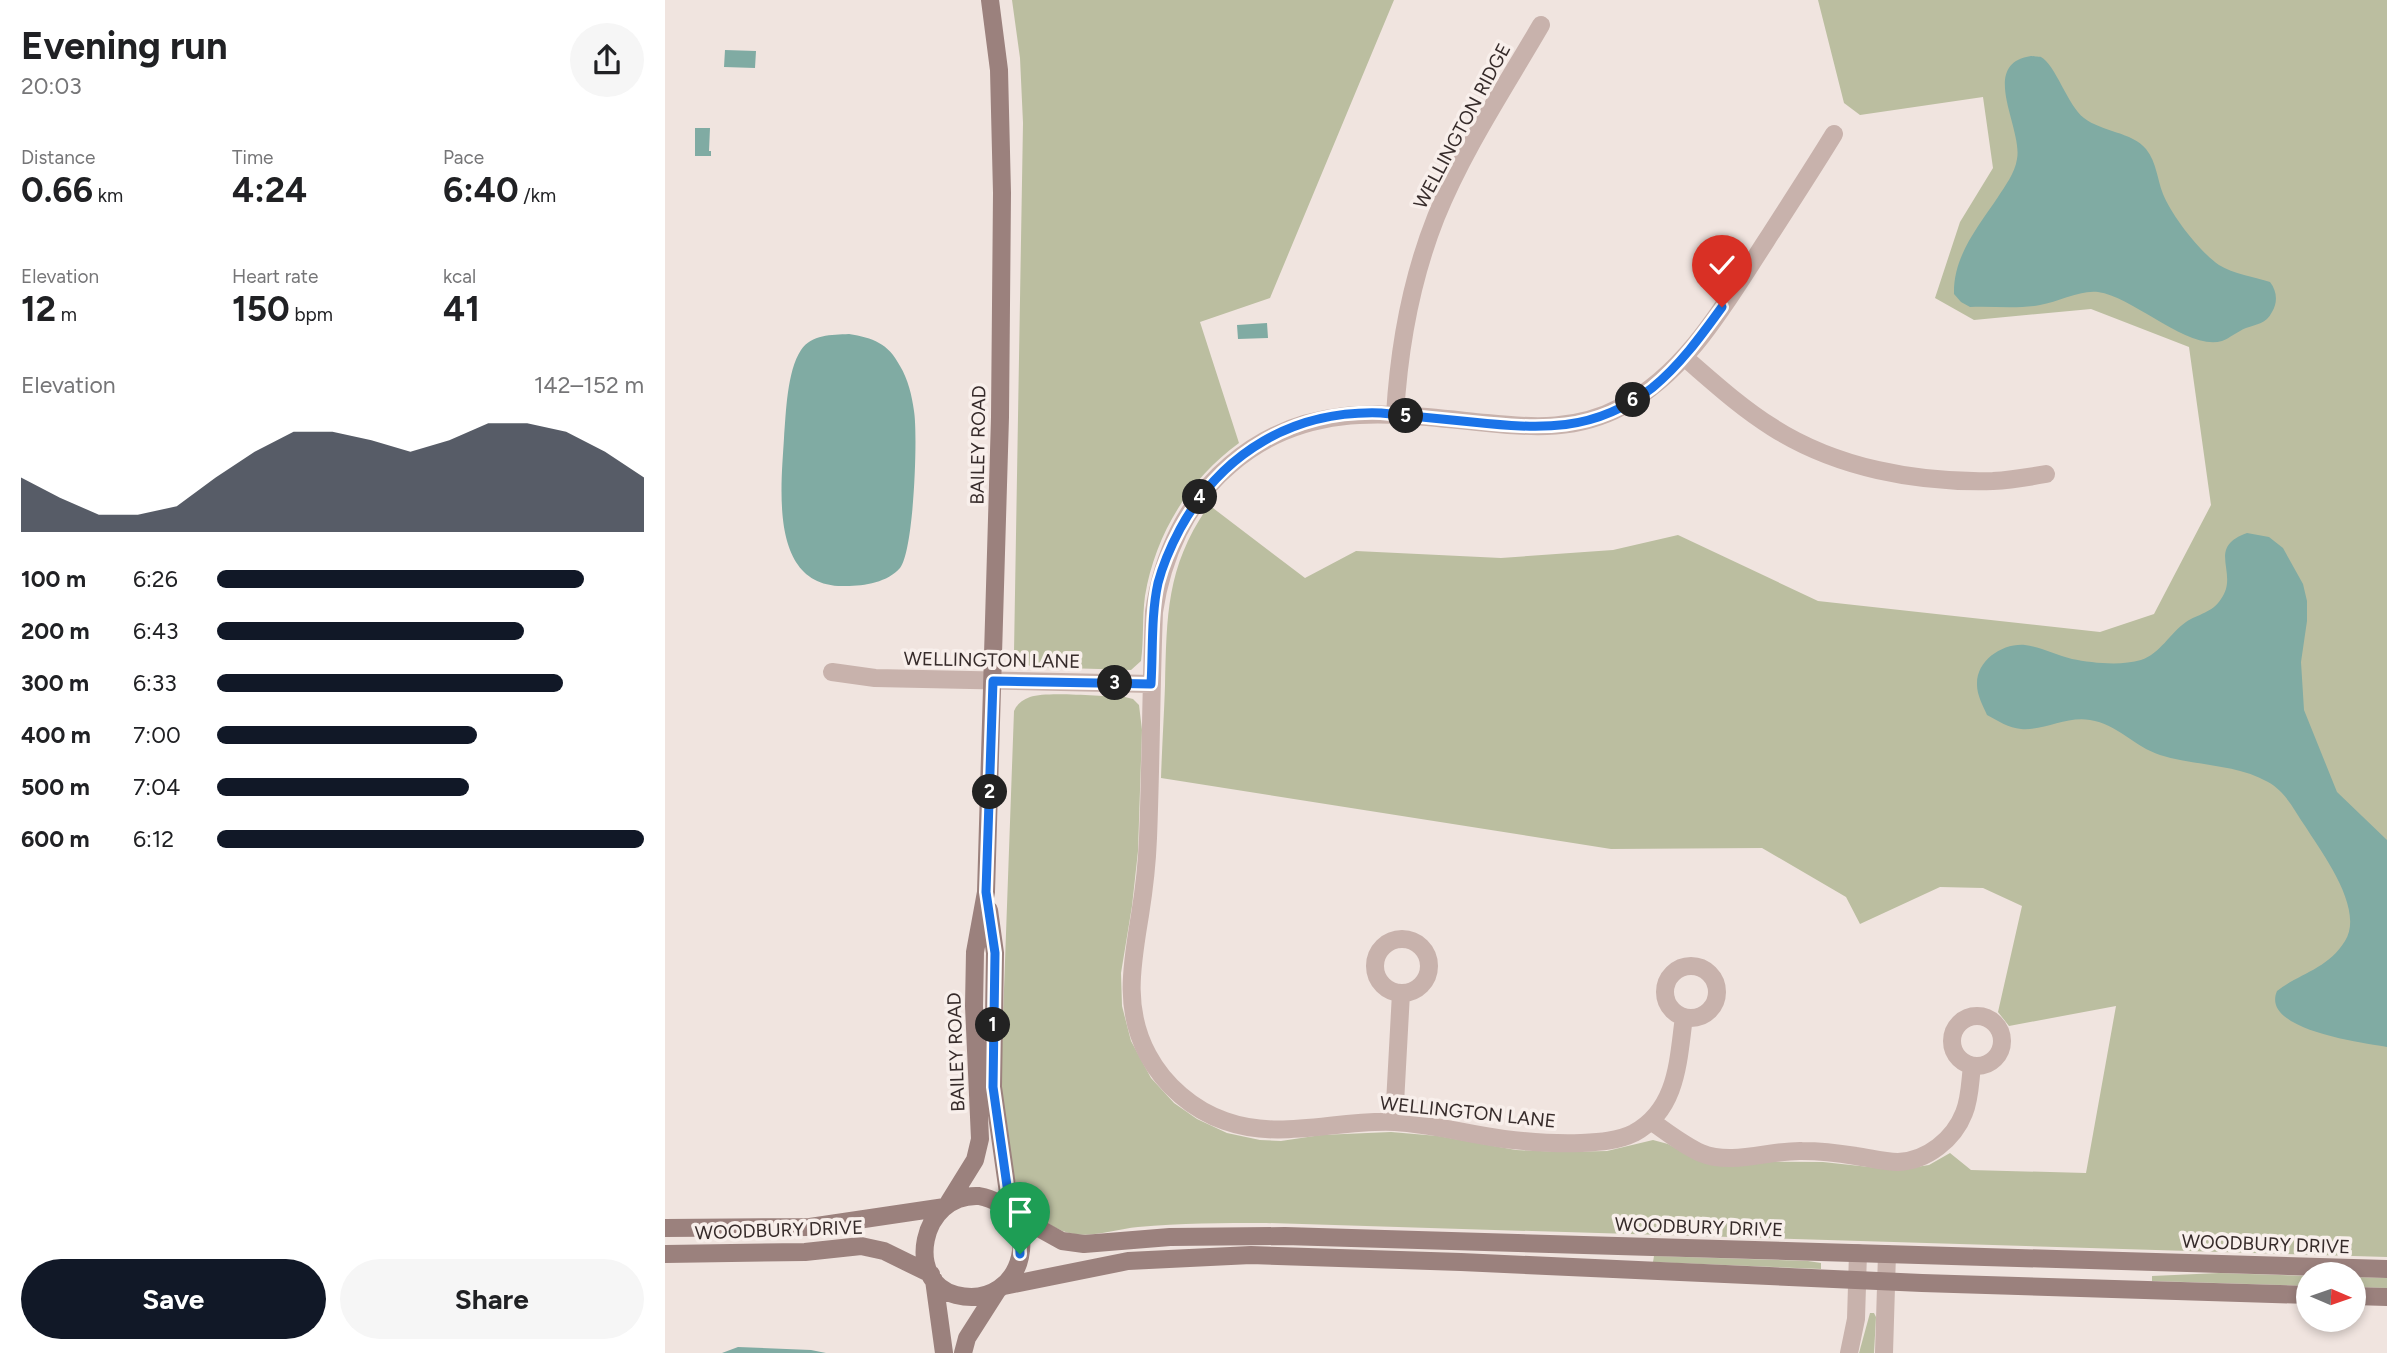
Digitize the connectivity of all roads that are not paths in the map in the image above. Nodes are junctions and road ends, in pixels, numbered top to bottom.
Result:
1 (990, 0) edge
2 (1541, 25) dead end
3 (1835, 134) dead end
4 (1684, 357) junction
5 (1395, 415) junction
6 (2046, 474) dead end
7 (832, 672) dead end
8 (993, 681) junction
9 (1151, 684) junction
10 (986, 892) junction
11 (1401, 993) dead end
12 (1684, 1017) dead end
13 (1972, 1066) dead end
14 (1651, 1121) junction
15 (1394, 1122) junction
16 (947, 1205) junction
17 (1013, 1217) junction
18 (665, 1228) edge
19 (1858, 1253) junction
20 (665, 1254) edge
21 (1887, 1254) junction
22 (2387, 1269) edge
23 (932, 1277) junction
24 (1857, 1281) junction
25 (1886, 1282) junction
26 (1000, 1289) junction
27 (2296, 1295) edge
28 (2366, 1296) edge
29 (2387, 1297) edge
30 (944, 1353) edge
31 (963, 1353) edge
32 (1849, 1353) edge
33 (1884, 1353) edge

1 - 8 main road, BAILEY ROAD
2 - 5 street, WELLINGTON RIDGE
3 - 4 street, WELLINGTON LANE
4 - 5 street, WELLINGTON LANE
4 - 6 street
5 - 9 street, WELLINGTON LANE
7 - 8 street, WELLINGTON LANE
8 - 9 street, WELLINGTON LANE
8 - 10 main road, BAILEY ROAD
9 - 15 street, WELLINGTON LANE
10 - 16 main road, BAILEY ROAD
10 - 17 main road, BAILEY ROAD
11 - 15 street
12 - 14 street, WELLINGTON LANE
13 - 14 street
14 - 15 street, WELLINGTON LANE
16 - 17 main road
16 - 18 main road, WOODBURY DRIVE
16 - 23 main road
17 - 19 main road, WOODBURY DRIVE
17 - 26 main road
19 - 21 main road, WOODBURY DRIVE
19 - 24 street
20 - 23 main road, WOODBURY DRIVE
21 - 22 main road, WOODBURY DRIVE
21 - 25 street
23 - 26 main road
23 - 30 main road
24 - 25 main road
24 - 26 main road
24 - 32 street
25 - 27 main road
25 - 33 street
26 - 31 main road
28 - 29 main road

